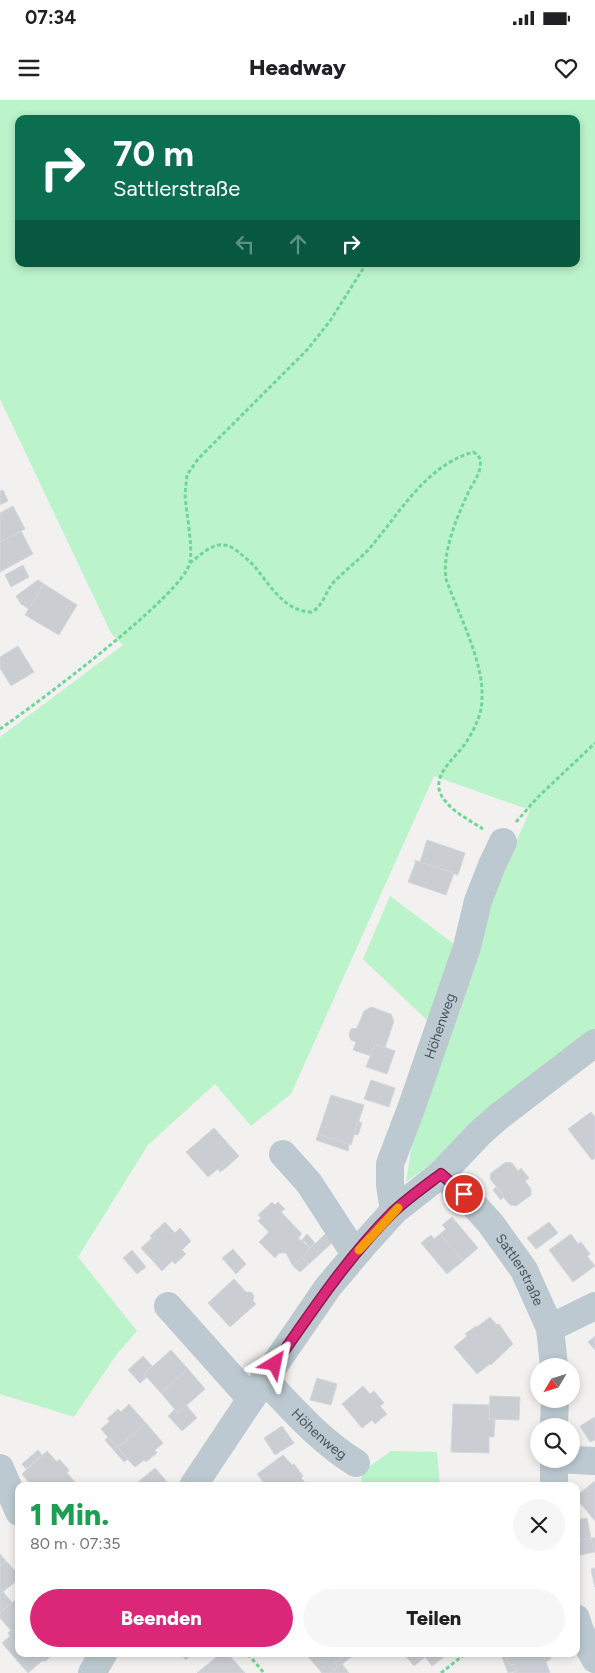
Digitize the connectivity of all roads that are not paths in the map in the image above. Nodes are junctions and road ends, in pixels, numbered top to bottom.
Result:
1 (503, 842) road end
2 (595, 1043) edge
3 (283, 1154) dead end
4 (441, 1174) junction
5 (394, 1211) junction
6 (356, 1254) junction
7 (168, 1306) dead end
8 (595, 1306) edge
9 (550, 1328) junction
10 (553, 1358) edge
11 (257, 1389) junction
12 (580, 1460) edge
13 (595, 1461) edge
14 (356, 1463) dead end
15 (0, 1468) edge
16 (554, 1468) edge
17 (196, 1482) edge
18 (554, 1482) edge
19 (15, 1503) edge
20 (580, 1631) edge
21 (101, 1657) edge
22 (595, 1659) edge
23 (92, 1673) edge

1 - 5 street, Höhenweg
2 - 4 street
3 - 6 street
4 - 5 street
4 - 9 street, Sattlerstraße
5 - 6 street
6 - 11 street
7 - 11 street, Höhenweg
8 - 9 street
9 - 10 street, Sattlerstraße
11 - 14 street, Höhenweg
11 - 17 street
12 - 13 street
15 - 19 street
16 - 18 street
20 - 22 street
21 - 23 street

